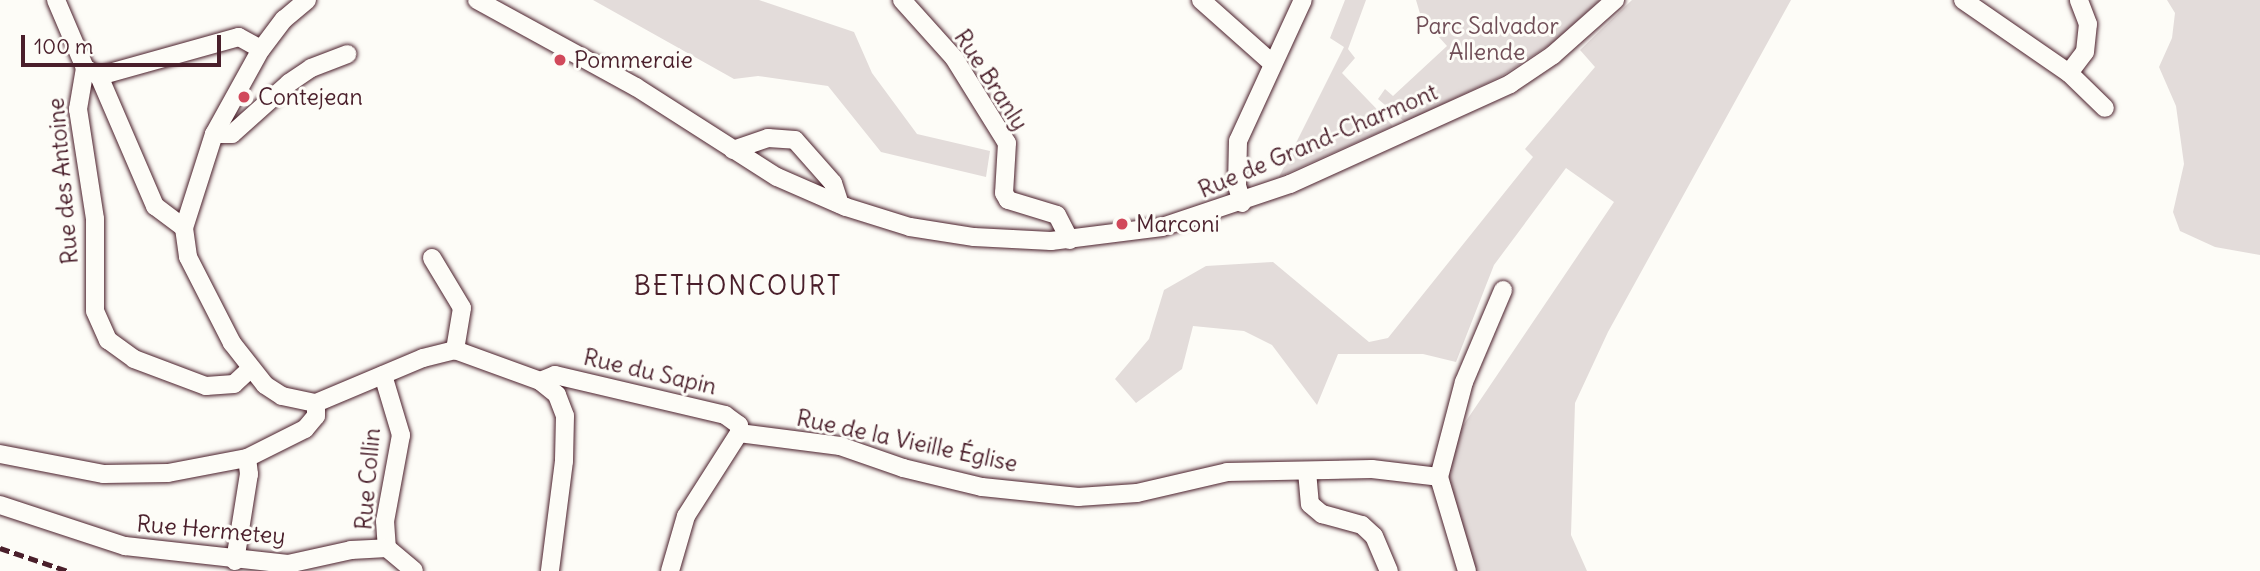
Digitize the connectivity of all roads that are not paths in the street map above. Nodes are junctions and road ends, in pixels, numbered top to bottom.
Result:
1 (55, 0) edge
2 (307, 0) edge
3 (477, 0) edge
4 (902, 0) edge
5 (1201, 0) edge
6 (1303, 0) edge
7 (1615, 0) edge
8 (1963, 0) edge
9 (2079, 0) edge
10 (261, 49) junction
11 (347, 54) dead end
12 (1273, 64) junction
13 (92, 72) junction
14 (2069, 73) junction
15 (2105, 108) dead end
16 (214, 134) junction
17 (733, 150) junction
18 (840, 204) junction
19 (1242, 204) junction
20 (184, 228) junction
21 (1070, 240) junction
22 (432, 258) dead end
23 (1503, 290) dead end
24 (455, 350) junction
25 (250, 369) junction
26 (383, 375) junction
27 (540, 381) junction
28 (316, 403) junction
29 (739, 433) junction
30 (0, 454) edge
31 (247, 458) junction
32 (1307, 471) junction
33 (1439, 477) junction
34 (0, 505) edge
35 (387, 548) junction
36 (235, 561) junction
37 (414, 571) edge
38 (550, 571) edge
39 (670, 571) edge
40 (1389, 571) edge
41 (1467, 571) edge

1 - 13 street
2 - 10 street
3 - 17 street, Rue de Grand-Charmont
4 - 21 street, Rue Branly
5 - 12 street
6 - 12 street
7 - 19 street, Rue de Grand-Charmont
8 - 14 street
9 - 14 street
10 - 13 street
10 - 16 street
11 - 16 street
12 - 19 street
13 - 20 street
13 - 25 street, Rue des Antoine
14 - 15 street
16 - 20 street
17 - 18 street, Rue de Grand-Charmont
17 - 18 street
18 - 21 street, Rue de Grand-Charmont
19 - 21 street, Rue de Grand-Charmont
20 - 25 street
22 - 24 street
23 - 33 street
24 - 26 street
24 - 27 street
25 - 28 street
26 - 28 street
26 - 35 street, Rue Collin
27 - 29 street, Rue du Sapin
27 - 38 street
28 - 31 street
29 - 32 street, Rue de la Vieille Église
29 - 39 street
30 - 31 street
31 - 36 street
32 - 33 street, Rue de la Vieille Église
32 - 40 street
33 - 41 street
34 - 36 street, Rue Hermetey
35 - 36 street, Rue Hermetey
35 - 37 street

